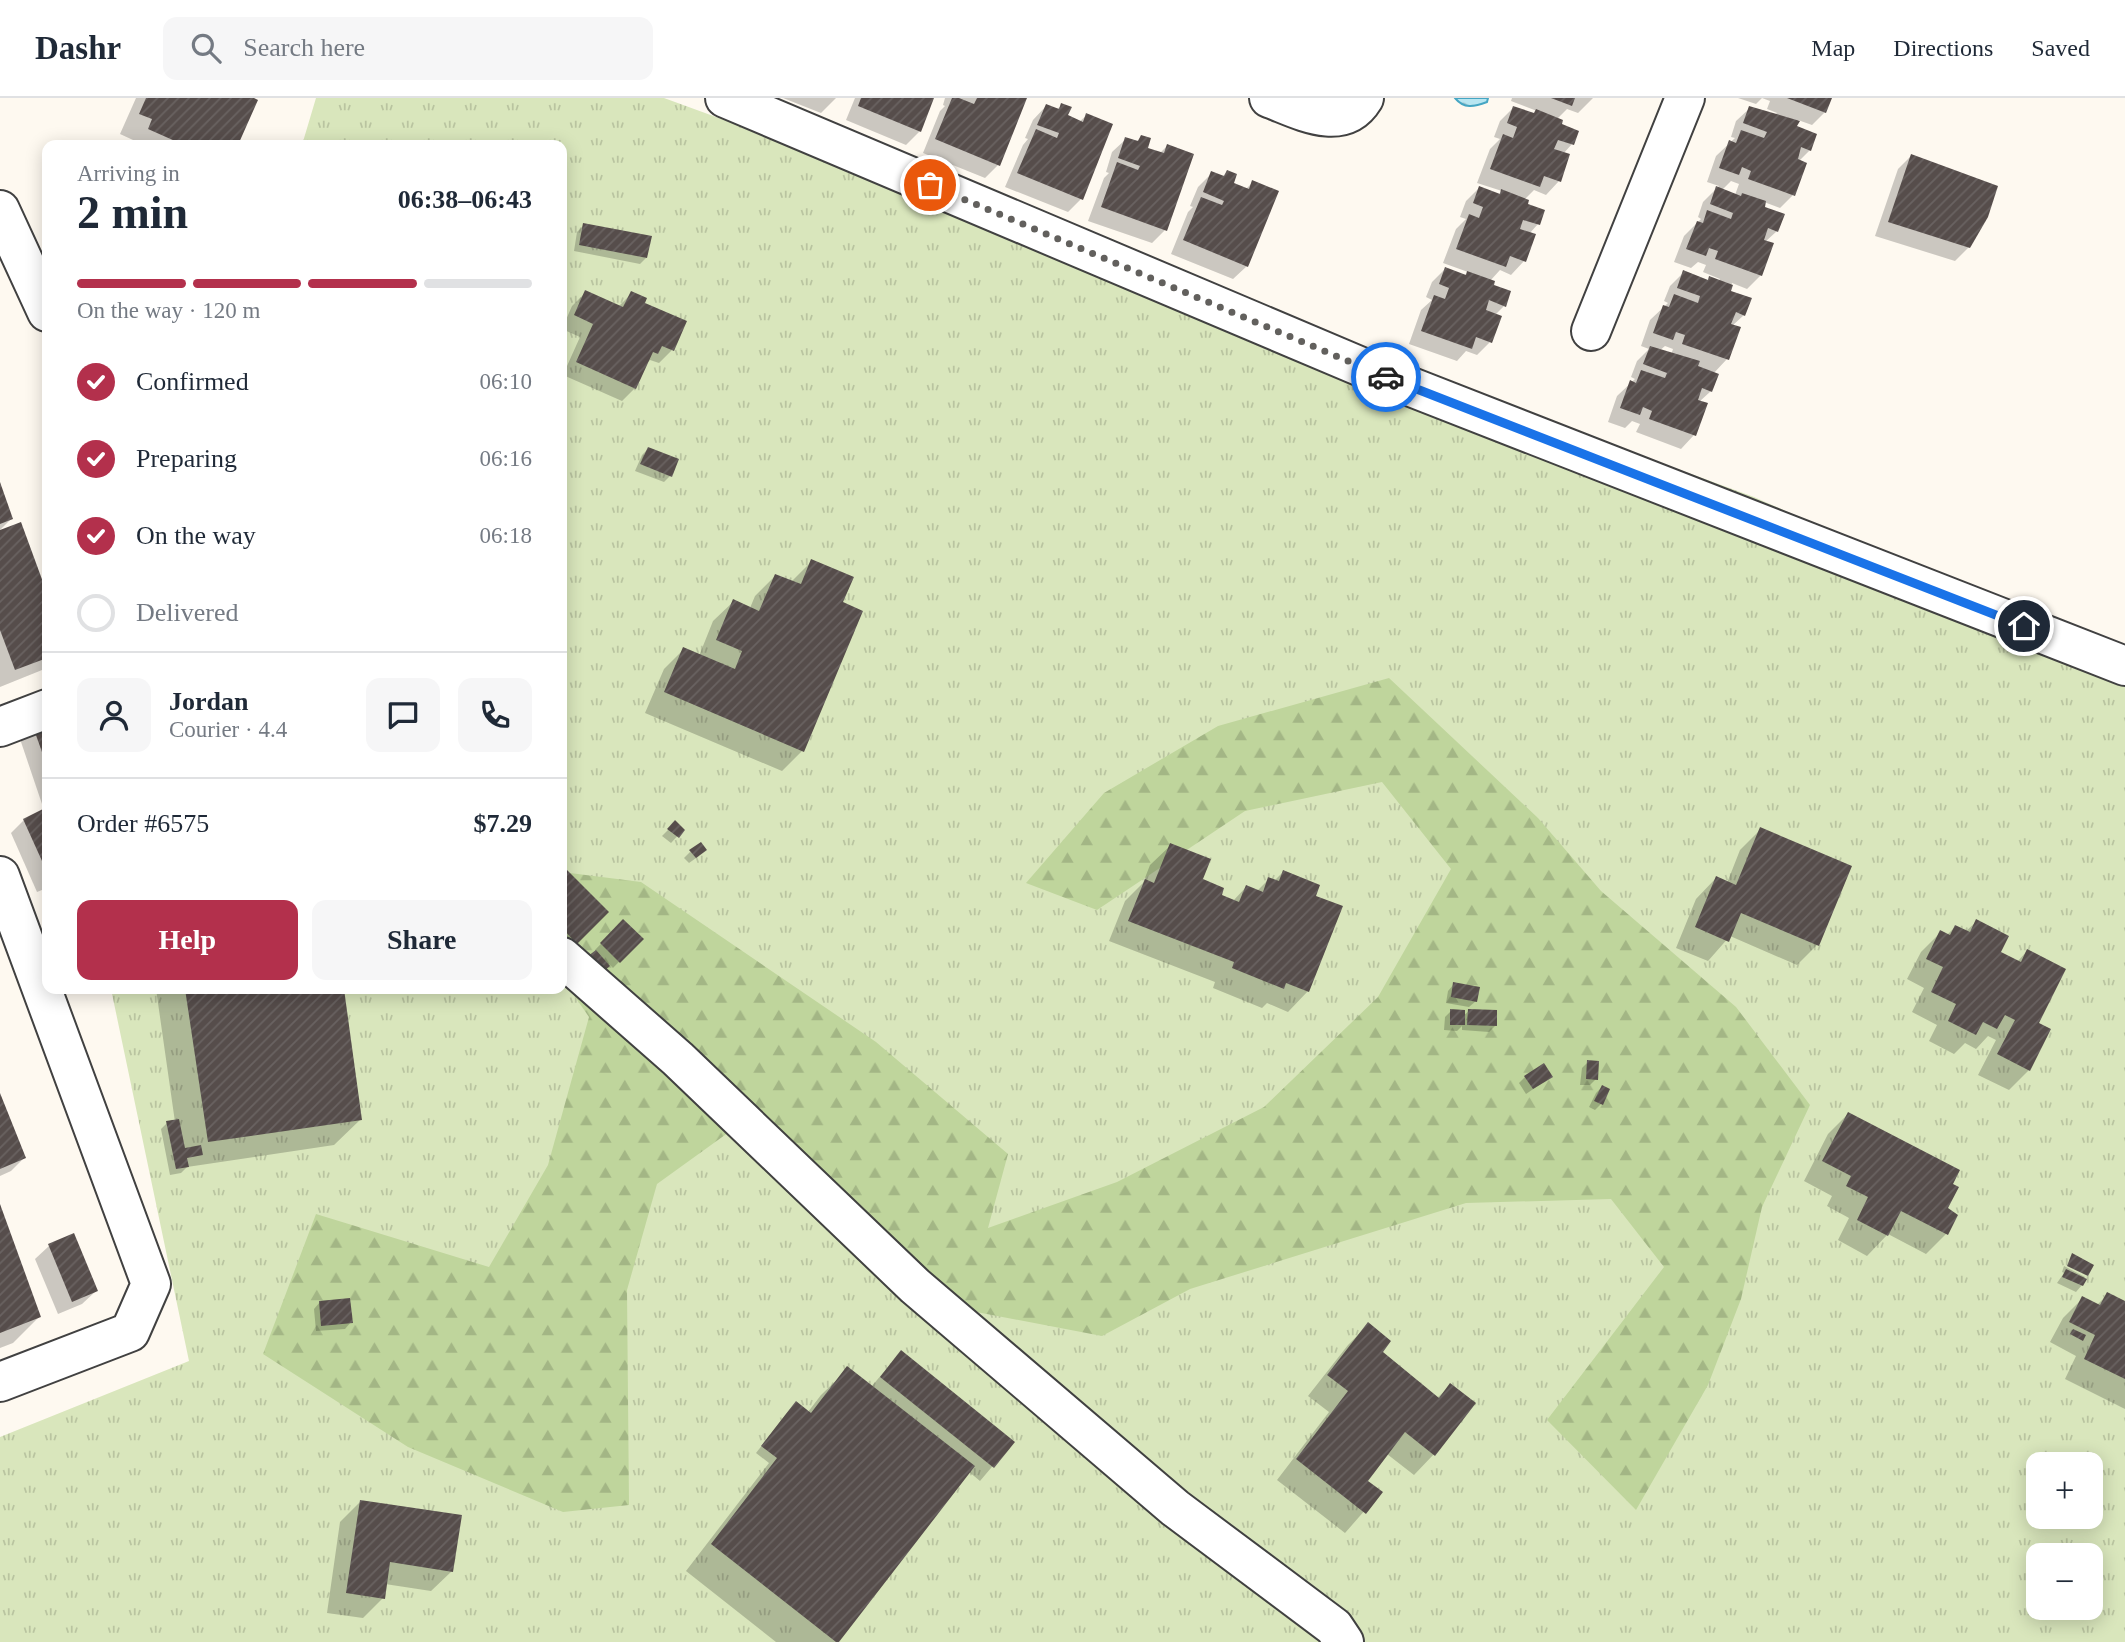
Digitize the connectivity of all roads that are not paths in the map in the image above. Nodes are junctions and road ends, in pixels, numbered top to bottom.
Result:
1 (725, 98) edge
2 (1269, 98) edge
3 (1364, 98) edge
4 (1685, 98) edge
5 (0, 210) edge
6 (42, 301) edge
7 (1591, 331) dead end
8 (2125, 666) edge
9 (42, 711) edge
10 (0, 727) edge
11 (0, 876) edge
12 (567, 961) edge
13 (42, 990) edge
14 (43, 994) edge
15 (0, 1382) edge
16 (1344, 1642) edge

1 - 8 street
2 - 3 street
4 - 7 street
5 - 6 street
9 - 10 street
11 - 13 street
12 - 16 street
14 - 15 street

